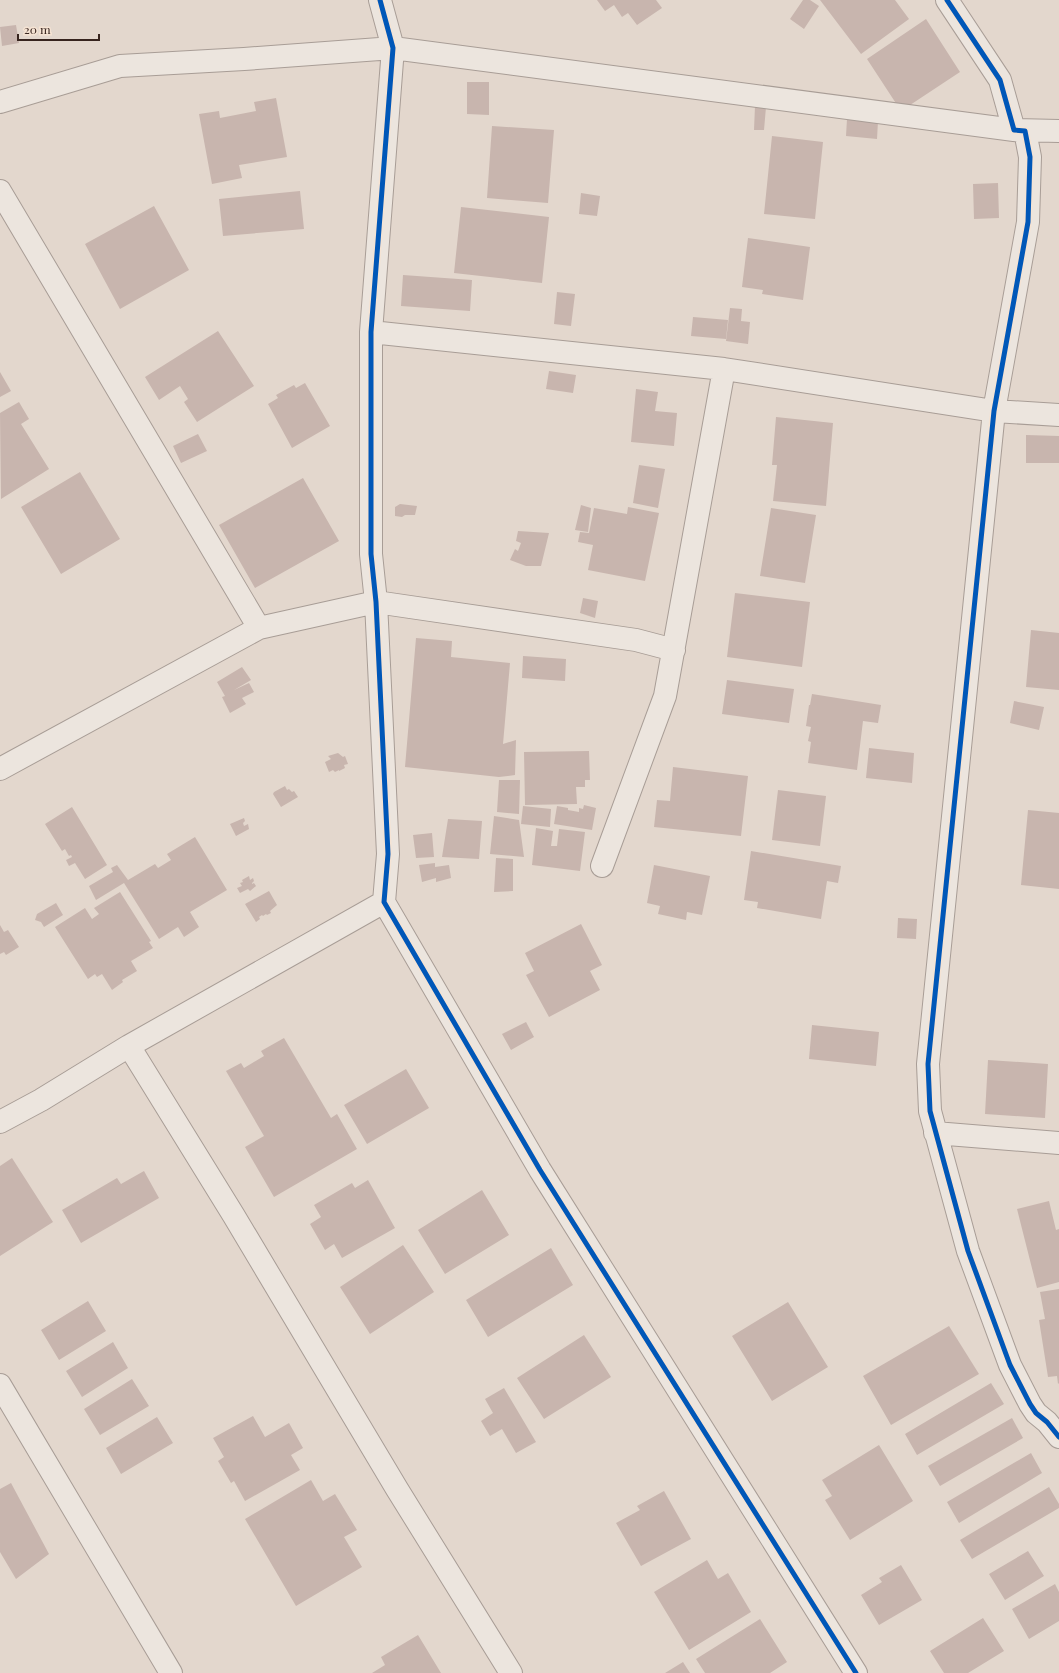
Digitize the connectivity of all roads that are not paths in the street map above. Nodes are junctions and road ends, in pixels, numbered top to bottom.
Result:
1 (380, 0) edge
2 (947, 0) edge
3 (393, 48) junction
4 (0, 102) edge
5 (1014, 130) junction
6 (1059, 131) edge
7 (0, 191) edge
8 (371, 332) junction
9 (724, 369) junction
10 (994, 411) junction
11 (1059, 415) edge
12 (376, 602) junction
13 (258, 628) junction
14 (674, 650) junction
15 (0, 769) edge
16 (602, 866) dead end
17 (384, 902) junction
18 (129, 1046) junction
19 (0, 1122) edge
20 (936, 1133) junction
21 (1059, 1143) edge
22 (0, 1386) edge
23 (1059, 1437) edge
24 (171, 1673) edge
25 (511, 1673) edge
26 (856, 1673) edge

1 - 3 street
2 - 5 street
3 - 4 street
3 - 5 street
3 - 8 street
5 - 6 street
5 - 10 street
7 - 13 street
8 - 9 street
8 - 12 street
9 - 10 street
9 - 14 street
10 - 11 street
10 - 20 street
12 - 13 street
12 - 14 street
12 - 17 street
13 - 15 street
14 - 16 street
17 - 18 street
17 - 26 street
18 - 19 street
18 - 25 street
20 - 21 street
20 - 23 street
22 - 24 street

